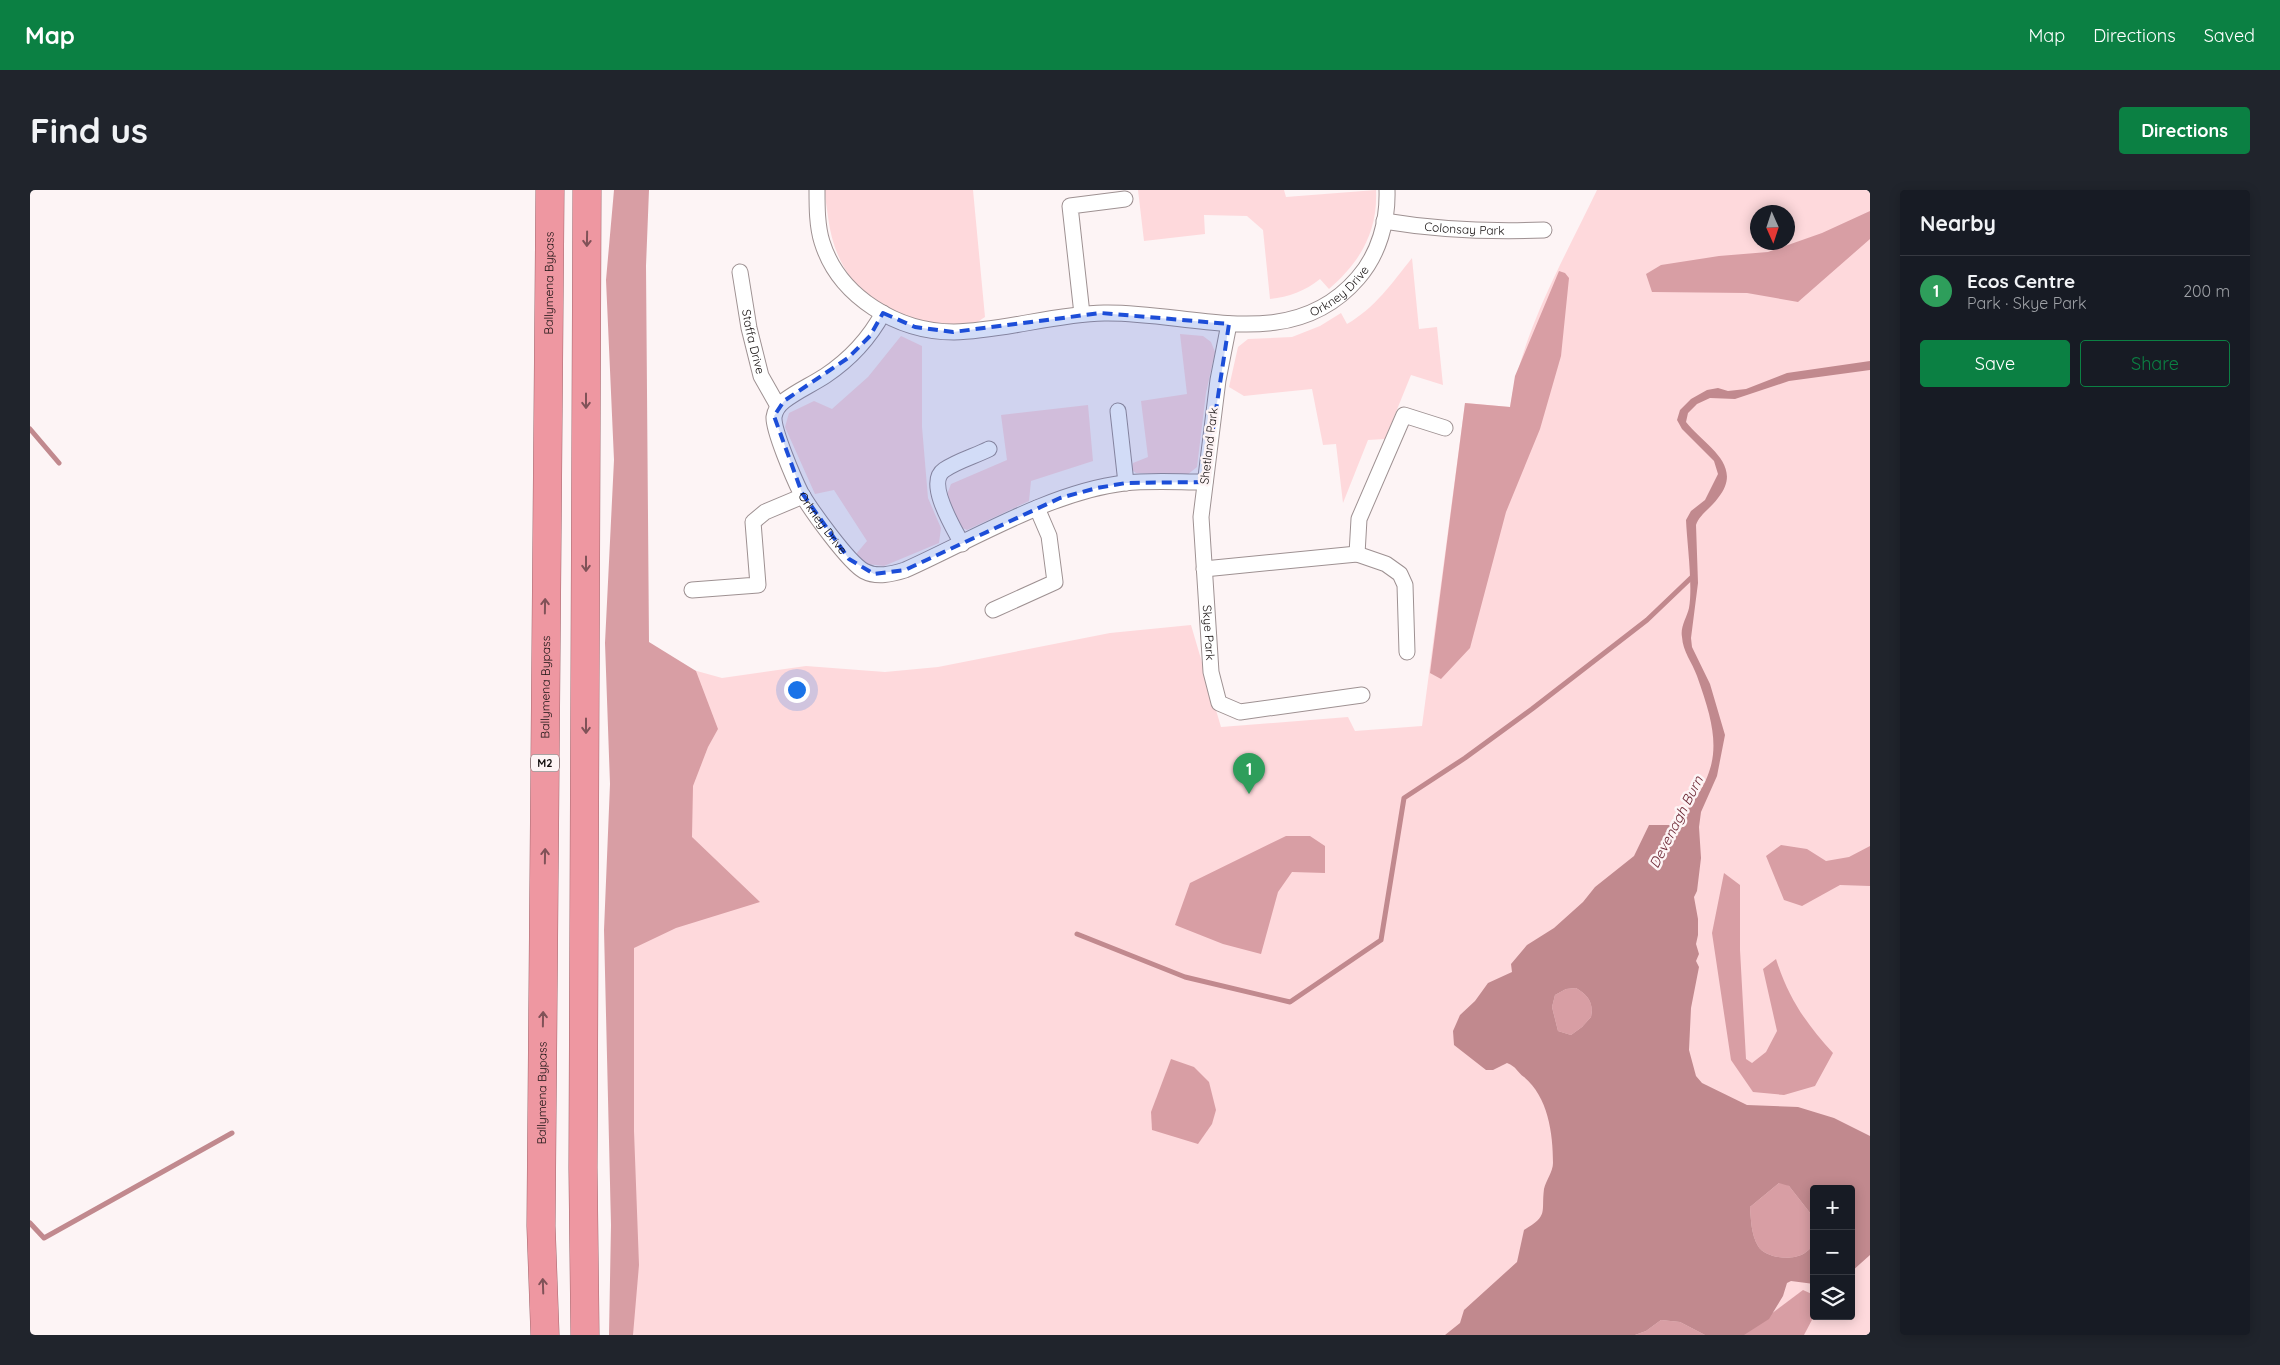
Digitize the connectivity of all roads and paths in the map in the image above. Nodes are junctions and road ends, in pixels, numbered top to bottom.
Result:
1 (550, 190) edge
2 (587, 190) edge
3 (817, 190) edge
4 (1387, 190) edge
5 (1125, 199) dead end
6 (1384, 221) junction
7 (1544, 230) dead end
8 (740, 272) dead end
9 (883, 313) junction
10 (1082, 314) junction
11 (1230, 324) junction
12 (778, 406) junction
13 (1118, 411) dead end
14 (1445, 428) dead end
15 (989, 449) dead end
16 (1205, 482) junction
17 (1126, 483) junction
18 (803, 496) junction
19 (1037, 508) junction
20 (962, 544) junction
21 (1357, 554) junction
22 (1204, 569) junction
23 (692, 590) dead end
24 (993, 610) dead end
25 (1407, 652) dead end
26 (1362, 695) dead end
27 (545, 1335) edge
28 (585, 1335) edge

27 -> 1 highway, Ballymena Bypass / M2
2 -> 28 highway
3 - 9 street
4 - 6 street, Orkney Drive
5 - 10 street
6 - 7 street, Colonsay Park
6 - 11 street, Orkney Drive
8 - 12 street, Staffa Drive
9 - 10 street, Orkney Drive
9 - 12 street
10 - 11 street, Orkney Drive
11 - 16 street, Shetland Park
12 - 18 street, Orkney Drive
13 - 17 street
14 - 21 street
15 - 20 street
16 - 17 street, Orkney Drive
16 - 22 street, Shetland Park
17 - 19 street, Orkney Drive
18 - 20 street, Orkney Drive
18 - 23 street
19 - 20 street, Orkney Drive
19 - 24 street
21 - 22 street
21 - 25 street
22 - 26 street, Skye Park

